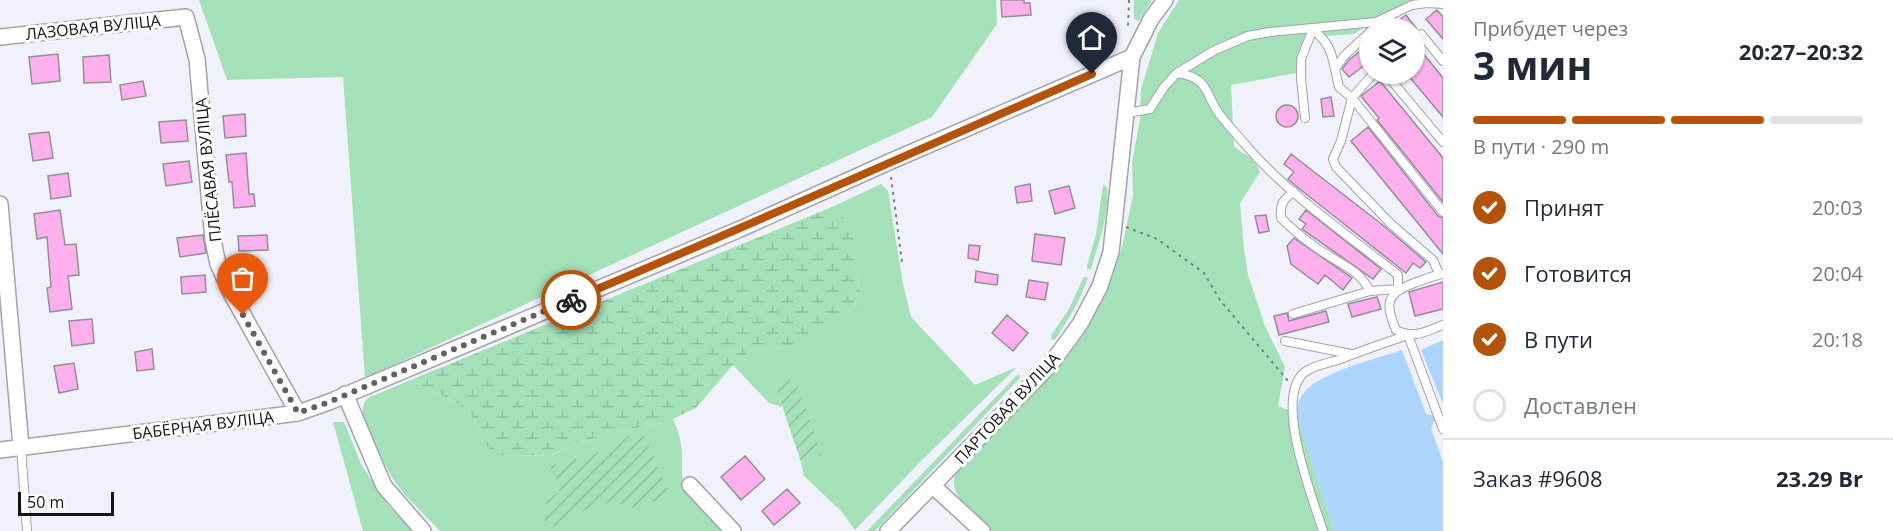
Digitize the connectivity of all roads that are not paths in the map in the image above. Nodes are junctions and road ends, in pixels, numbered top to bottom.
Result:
1 (1165, 0) edge
2 (1443, 4) edge
3 (186, 17) joint
4 (1388, 18) edge
5 (1359, 26) edge
6 (1313, 29) junction
7 (0, 37) edge
8 (1425, 39) edge
9 (1359, 42) edge
10 (1132, 57) junction
11 (1443, 61) edge
12 (1335, 69) junction
13 (1177, 73) junction
14 (1365, 84) edge
15 (1394, 84) edge
16 (1352, 98) junction
17 (1127, 113) junction
18 (1305, 118) dead end
19 (1443, 142) edge
20 (1294, 192) junction
21 (0, 204) edge
22 (1443, 212) edge
23 (1441, 274) edge
24 (1398, 289) junction
25 (1370, 291) junction
26 (1293, 314) dead end
27 (1443, 325) edge
28 (1407, 335) junction
29 (1285, 341) dead end
30 (1353, 354) junction
31 (345, 394) junction
32 (298, 413) junction
33 (1443, 429) edge
34 (21, 447) junction
35 (0, 450) edge
36 (690, 485) dead end
37 (933, 486) junction
38 (27, 531) edge
39 (423, 531) edge
40 (733, 531) edge
41 (888, 531) edge
42 (982, 531) edge
43 (1323, 531) edge

1 - 10 street
2 - 4 lane
3 - 7 street, ЛАЗОВАЯ ВУЛІЦА
3 - 32 street, ПЛЁСАВАЯ ВУЛІЦА
5 - 6 lane
6 - 12 lane
6 - 13 lane
6 - 18 lane
8 - 11 lane
9 - 12 lane
10 - 17 street, ПАРТОВАЯ ВУЛІЦА
10 - 31 street, БАБЁРНАЯ ВУЛІЦА
12 - 16 lane
13 - 17 lane
13 - 20 lane
14 - 16 lane
15 - 19 lane
16 - 22 lane
16 - 23 lane
17 - 37 street, ПАРТОВАЯ ВУЛІЦА
20 - 24 lane
20 - 25 lane
21 - 34 street
23 - 24 lane
24 - 25 lane
24 - 28 lane
25 - 26 lane
27 - 28 lane
28 - 30 lane
28 - 33 lane
29 - 30 lane
30 - 43 lane
31 - 32 street, БАБЁРНАЯ ВУЛІЦА
31 - 39 street
32 - 34 street, БАБЁРНАЯ ВУЛІЦА
34 - 35 street, БАБЁРНАЯ ВУЛІЦА
34 - 38 lane
36 - 40 street
37 - 41 street, ПАРТОВАЯ ВУЛІЦА
37 - 42 street

